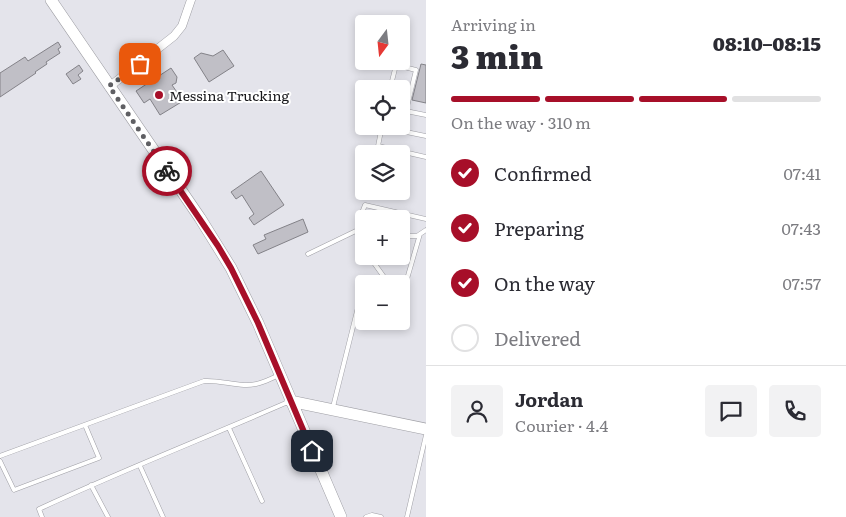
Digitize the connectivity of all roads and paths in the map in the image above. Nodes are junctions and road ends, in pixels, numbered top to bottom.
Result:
1 (51, 0) edge
2 (190, 0) edge
3 (392, 80) edge
4 (109, 86) junction
5 (410, 90) edge
6 (410, 111) edge
7 (426, 115) edge
8 (410, 132) edge
9 (380, 135) edge
10 (426, 136) edge
11 (426, 157) edge
12 (363, 210) edge
13 (387, 210) edge
14 (410, 215) edge
15 (426, 219) edge
16 (426, 230) edge
17 (355, 232) edge
18 (420, 234) junction
19 (410, 236) edge
20 (308, 254) dead end
21 (408, 275) edge
22 (355, 319) edge
23 (279, 375) junction
24 (290, 401) junction
25 (333, 409) junction
26 (85, 425) junction
27 (229, 428) junction
28 (426, 428) edge
29 (426, 435) edge
30 (0, 456) edge
31 (0, 461) edge
32 (140, 466) junction
33 (91, 485) junction
34 (262, 502) dead end
35 (42, 517) edge
36 (108, 517) edge
37 (163, 517) edge
38 (341, 517) edge
39 (366, 517) edge
40 (381, 517) edge
41 (408, 517) edge

1 - 4 street
2 - 4 street
3 - 5 lane
4 - 23 street
6 - 7 lane
8 - 10 lane
9 - 11 lane
12 - 13 lane
14 - 15 lane
16 - 18 lane
17 - 20 lane
18 - 19 lane
18 - 21 lane
22 - 25 lane
23 - 24 street
23 - 26 lane
24 - 25 street
24 - 27 lane
24 - 38 street
25 - 28 street
26 - 30 lane
26 - 31 lane
27 - 32 lane
27 - 34 lane
29 - 41 lane
32 - 33 lane
32 - 37 lane
33 - 35 lane
33 - 36 lane
39 - 40 lane

